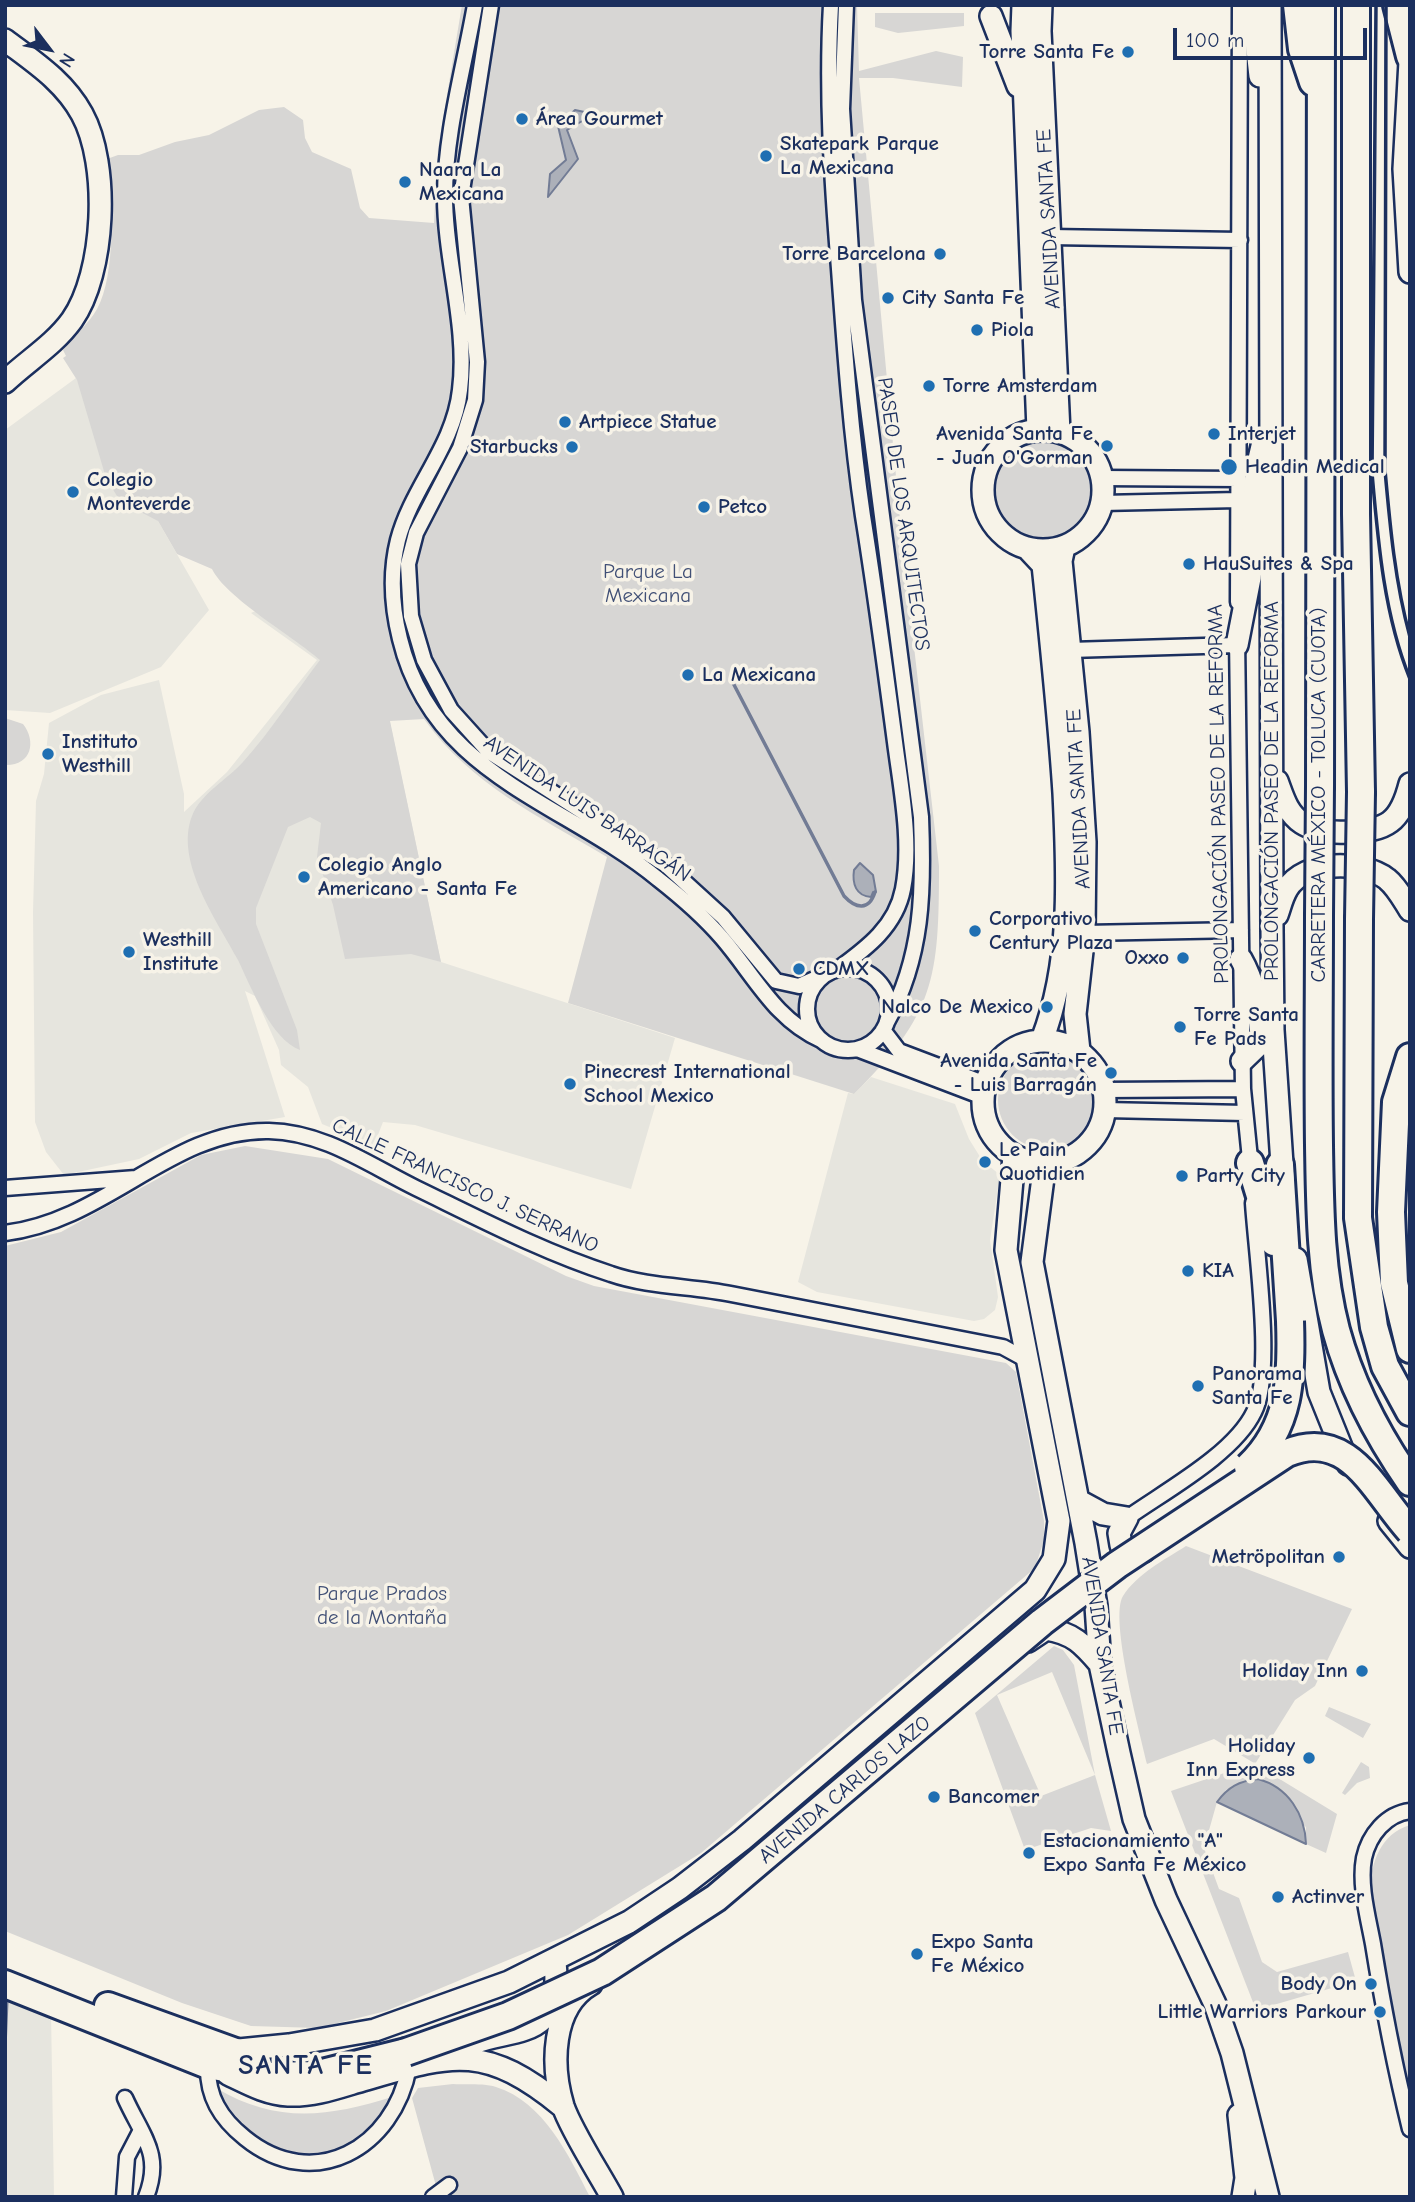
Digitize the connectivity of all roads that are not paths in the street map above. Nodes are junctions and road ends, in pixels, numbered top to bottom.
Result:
1 (475, 5) edge
2 (491, 5) edge
3 (831, 5) edge
4 (846, 5) edge
5 (1023, 5) edge
6 (1041, 5) edge
7 (1240, 5) edge
8 (1252, 5) edge
9 (1270, 5) edge
10 (1297, 5) edge
11 (1321, 5) edge
12 (1356, 5) edge
13 (1397, 5) edge
14 (991, 16) dead end
15 (5, 40) edge
16 (1410, 59) edge
17 (835, 68) junction
18 (1025, 104) junction
19 (1321, 106) junction
20 (1272, 150) junction
21 (1049, 237) junction
22 (1240, 240) junction
23 (1410, 272) edge
24 (52, 340) junction
25 (5, 362) edge
26 (5, 382) edge
27 (459, 398) junction
28 (475, 401) junction
29 (1271, 413) junction
30 (1049, 431) junction
31 (1102, 478) junction
32 (1239, 479) junction
33 (1238, 500) junction
34 (1102, 503) junction
35 (1064, 547) junction
36 (1028, 549) junction
37 (895, 610) junction
38 (878, 612) junction
39 (1237, 645) junction
40 (1070, 650) junction
41 (1272, 766) junction
42 (1410, 784) edge
43 (643, 858) junction
44 (1410, 910) edge
45 (1272, 929) junction
46 (1241, 930) junction
47 (1084, 933) junction
48 (1241, 959) junction
49 (832, 971) junction
50 (885, 1026) junction
51 (1268, 1035) junction
52 (821, 1040) junction
53 (1042, 1040) junction
54 (857, 1049) junction
55 (1079, 1051) junction
56 (1410, 1057) edge
57 (1242, 1061) junction
58 (1243, 1089) junction
59 (984, 1090) junction
60 (1105, 1100) junction
61 (1245, 1113) junction
62 (1014, 1156) junction
63 (1053, 1163) junction
64 (1250, 1163) junction
65 (1280, 1165) junction
66 (140, 1177) junction
67 (5, 1188) edge
68 (5, 1233) edge
69 (1287, 1287) junction
70 (1048, 1344) junction
71 (1410, 1349) edge
72 (1026, 1359) junction
73 (1410, 1412) edge
74 (1352, 1473) junction
75 (1410, 1482) edge
76 (1079, 1501) junction
77 (1127, 1518) junction
78 (1410, 1531) edge
79 (1410, 1548) edge
80 (1144, 1551) junction
81 (1035, 1590) joint
82 (1017, 1605) junction
83 (1096, 1606) junction
84 (1100, 1664) junction
85 (1410, 1811) edge
86 (742, 1840) junction
87 (720, 1903) junction
88 (555, 1962) junction
89 (5, 1965) edge
90 (5, 1984) edge
91 (405, 2052) junction
92 (1231, 2053) junction
93 (450, 2057) junction
94 (217, 2058) junction
95 (125, 2098) dead end
96 (564, 2107) junction
97 (1410, 2129) edge
98 (140, 2132) junction
99 (449, 2185) dead end
100 (124, 2197) edge
101 (146, 2197) edge
102 (433, 2197) edge
103 (612, 2197) edge
104 (1243, 2197) edge
105 (1268, 2197) edge

1 - 27 street, AVENIDA LUIS BARRAGÁN
2 - 28 street, AVENIDA LUIS BARRAGÁN
3 - 17 street, PASEO DE LOS ARQUITECTOS
4 - 17 street, PASEO DE LOS ARQUITECTOS
5 - 18 street, AVENIDA SANTA FE
6 - 21 street, AVENIDA SANTA FE
7 - 22 street, PROLONGACIÓN PASEO DE LA REFORMA
8 - 20 street
9 - 20 street, PROLONGACIÓN PASEO DE LA REFORMA
10 - 19 highway
11 - 19 highway, CARRETERA MÉXICO - TOLUCA (CUOTA)
12 - 73 highway, CARRETERA MÉXICO - TOLUCA (CUOTA), bridge
13 - 16 highway
14 - 18 street
15 - 24 street
16 - 23 street
17 - 37 street, PASEO DE LOS ARQUITECTOS
17 - 38 street, PASEO DE LOS ARQUITECTOS
18 - 30 street, AVENIDA SANTA FE
19 - 75 highway, CARRETERA MÉXICO - TOLUCA (CUOTA), bridge
20 - 29 street, PROLONGACIÓN PASEO DE LA REFORMA
21 - 22 street
21 - 30 street, AVENIDA SANTA FE
22 - 32 street, PROLONGACIÓN PASEO DE LA REFORMA
24 - 25 street
24 - 26 street
27 - 28 street
27 - 43 street, AVENIDA LUIS BARRAGÁN
28 - 43 street, AVENIDA LUIS BARRAGÁN
29 - 39 street
29 - 41 street, PROLONGACIÓN PASEO DE LA REFORMA
30 - 31 street
30 - 36 street
31 - 32 street
31 - 34 street
32 - 33 street, PROLONGACIÓN PASEO DE LA REFORMA
33 - 34 street
33 - 39 street, PROLONGACIÓN PASEO DE LA REFORMA
34 - 35 street
35 - 36 street
35 - 40 street, AVENIDA SANTA FE
36 - 53 street, AVENIDA SANTA FE
37 - 38 street
37 - 50 street, PASEO DE LOS ARQUITECTOS
38 - 49 street, PASEO DE LOS ARQUITECTOS
39 - 40 street
39 - 46 street, PROLONGACIÓN PASEO DE LA REFORMA
40 - 47 street, AVENIDA SANTA FE
41 - 42 street
41 - 45 street, PROLONGACIÓN PASEO DE LA REFORMA
43 - 49 street, AVENIDA LUIS BARRAGÁN
43 - 52 street, AVENIDA LUIS BARRAGÁN
44 - 45 street
45 - 51 street, PROLONGACIÓN PASEO DE LA REFORMA
46 - 47 street
46 - 48 street, PROLONGACIÓN PASEO DE LA REFORMA
47 - 55 street, AVENIDA SANTA FE
48 - 51 street
48 - 57 street, PROLONGACIÓN PASEO DE LA REFORMA
49 - 50 street
49 - 52 street
50 - 54 street
50 - 59 street
51 - 57 street
51 - 65 street
52 - 54 street
53 - 55 street
53 - 59 street
54 - 59 street
55 - 60 street
56 - 71 highway
57 - 58 street, PROLONGACIÓN PASEO DE LA REFORMA
58 - 60 street
58 - 61 street, PROLONGACIÓN PASEO DE LA REFORMA
59 - 62 street
60 - 61 street
60 - 63 street
61 - 64 street, PROLONGACIÓN PASEO DE LA REFORMA
62 - 63 street
62 - 72 street, AVENIDA SANTA FE
63 - 70 street, AVENIDA SANTA FE
64 - 69 highway
64 - 77 street, PROLONGACIÓN PASEO DE LA REFORMA
65 - 69 highway
65 - 74 street
66 - 67 street, CALLE FRANCISCO J. SERRANO
66 - 68 street, CALLE FRANCISCO J. SERRANO
66 - 72 street, CALLE FRANCISCO J. SERRANO
69 - 91 highway, AVENIDA CARLOS LAZO, bridge
70 - 72 street
70 - 76 street, AVENIDA SANTA FE
72 - 81 street, AVENIDA SANTA FE
74 - 79 street
74 - 80 street
76 - 77 street
76 - 83 street, AVENIDA SANTA FE
77 - 80 street
78 - 91 highway, AVENIDA CARLOS LAZO, bridge
80 - 83 street
81 - 82 street, AVENIDA CARLOS LAZO
82 - 84 street
82 - 86 street, AVENIDA CARLOS LAZO
83 - 84 street, AVENIDA SANTA FE
84 - 87 street, AVENIDA CARLOS LAZO
84 - 92 street, AVENIDA SANTA FE
85 - 97 street
86 - 87 street
86 - 88 street, AVENIDA CARLOS LAZO
87 - 96 street, AVENIDA CARLOS LAZO
88 - 93 street
88 - 94 street, AVENIDA CARLOS LAZO
89 - 94 highway, AVENIDA CARLOS LAZO
90 - 94 highway, AVENIDA CARLOS LAZO
91 - 93 street, AVENIDA CARLOS LAZO
91 - 94 highway, AVENIDA CARLOS LAZO
91 - 94 street
92 - 104 street
92 - 105 street, AVENIDA SANTA FE
93 - 96 street, AVENIDA CARLOS LAZO
95 - 98 street
96 - 103 street
98 - 100 street
98 - 101 street
99 - 102 street

